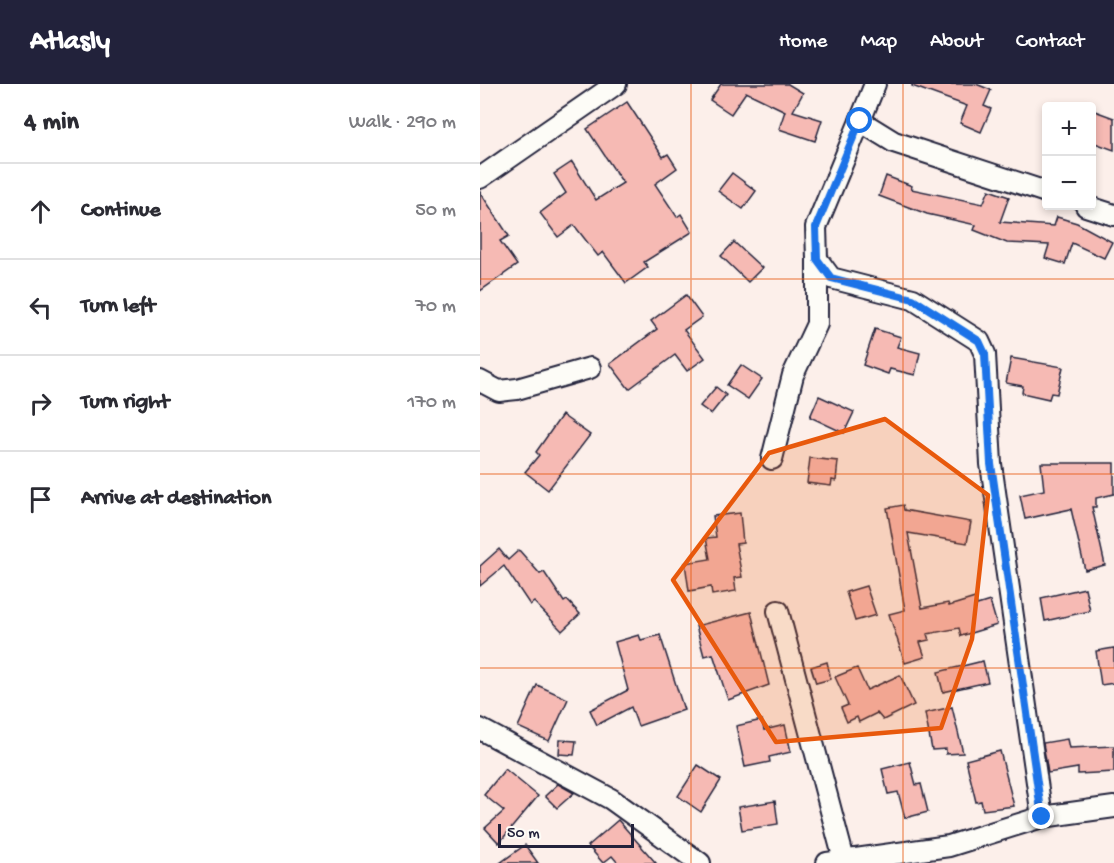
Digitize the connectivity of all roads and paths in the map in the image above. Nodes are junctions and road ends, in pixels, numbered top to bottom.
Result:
1 (616, 84) edge
2 (875, 84) edge
3 (860, 121) junction
4 (480, 178) edge
5 (1042, 190) edge
6 (1096, 209) edge
7 (1114, 215) edge
8 (817, 259) junction
9 (590, 368) dead end
10 (480, 381) edge
11 (772, 459) dead end
12 (778, 611) dead end
13 (480, 729) edge
14 (1114, 807) edge
15 (1042, 817) junction
16 (950, 854) edge
17 (835, 862) edge
18 (700, 863) edge

1 - 4 street
2 - 3 street
3 - 5 street
3 - 8 street
6 - 7 street
8 - 11 street
8 - 15 street
9 - 10 street
12 - 17 street
13 - 18 street
14 - 15 street
15 - 16 street
16 - 17 street

